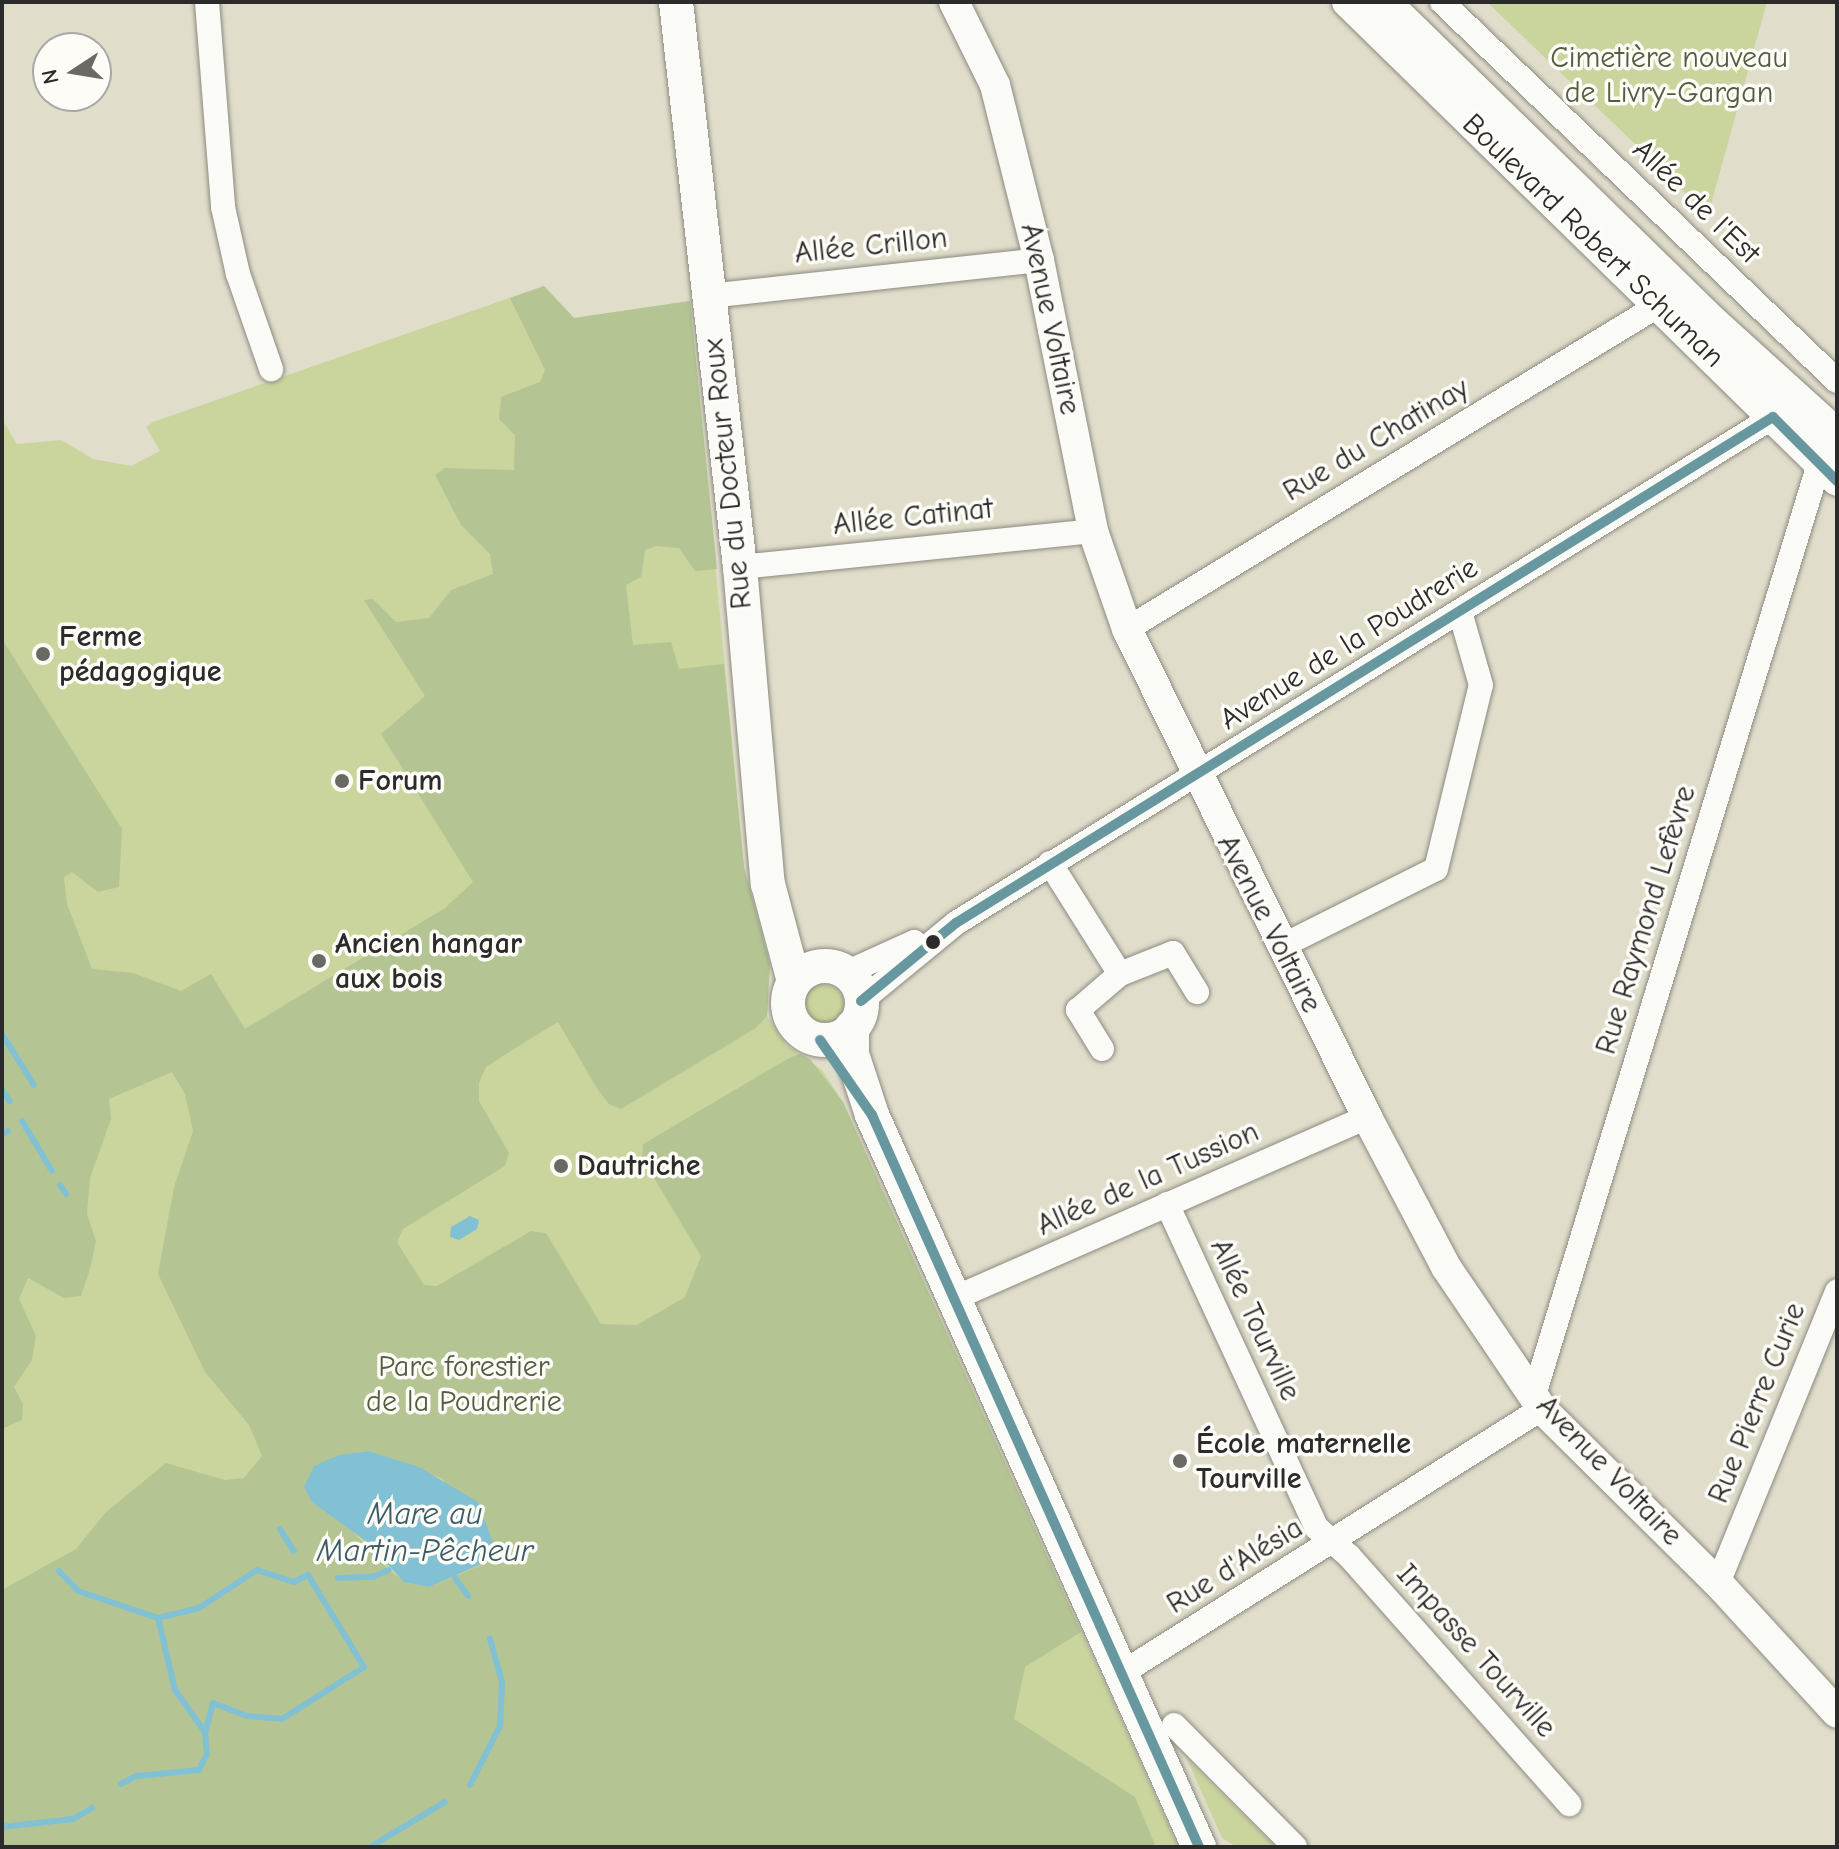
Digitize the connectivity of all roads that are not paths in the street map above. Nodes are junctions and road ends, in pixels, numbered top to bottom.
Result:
1 (207, 2) edge
2 (676, 2) edge
3 (954, 2) edge
4 (1347, 2) edge
5 (1379, 2) edge
6 (1410, 2) edge
7 (1442, 2) edge
8 (1039, 260) junction
9 (709, 296) junction
10 (1659, 305) junction
11 (271, 369) dead end
12 (1837, 381) edge
13 (1837, 411) edge
14 (1773, 417) junction
15 (1831, 462) edge
16 (1093, 531) junction
17 (740, 567) junction
18 (1460, 612) junction
19 (1127, 629) junction
20 (1196, 777) junction
21 (765, 828) junction
22 (1050, 863) junction
23 (1280, 947) junction
24 (1120, 974) junction
25 (794, 982) junction
26 (846, 992) junction
27 (1197, 992) dead end
28 (820, 1040) junction
29 (1102, 1049) dead end
30 (872, 1115) junction
31 (1367, 1117) junction
32 (1167, 1204) junction
33 (1837, 1291) edge
34 (955, 1298) junction
35 (1538, 1402) junction
36 (1333, 1543) junction
37 (1718, 1583) junction
38 (1122, 1673) junction
39 (1837, 1713) edge
40 (1174, 1725) dead end
41 (1569, 1804) dead end
42 (1199, 1847) edge
43 (1295, 1847) edge

1 - 11 street
2 - 9 main road, Rue du Docteur Roux
3 - 8 street, Avenue Voltaire
4 - 10 street, Boulevard Robert Schuman
5 - 15 highway
6 - 13 highway
7 - 12 street, Allée de l'Est
8 - 9 street, Allée Crillon
8 - 16 street, Avenue Voltaire
9 - 17 main road, Rue du Docteur Roux
10 - 14 street, Boulevard Robert Schuman
10 - 19 street, Rue du Chatinay
14 - 15 street, Boulevard Robert Schuman
14 - 18 street, Avenue de la Poudrerie
15 - 35 street, Rue Raymond Lefèvre
16 - 17 street, Allée Catinat
16 - 19 street, Avenue Voltaire
17 - 21 main road, Rue du Docteur Roux
18 - 20 street, Avenue de la Poudrerie
18 - 23 street
19 - 20 street, Avenue Voltaire
20 - 22 street, Avenue de la Poudrerie
20 - 23 street, Avenue Voltaire
21 - 25 main road, Rue du Docteur Roux
21 - 26 main road, Rue du Docteur Roux
22 - 24 street
22 - 26 street, Avenue de la Poudrerie
23 - 31 street, Avenue Voltaire
24 - 27 street
24 - 29 street
25 - 26 main road
25 - 28 main road, Rue du Docteur Roux
26 - 28 main road
26 - 30 main road
28 - 30 main road
30 - 34 main road
31 - 32 street, Allée de la Tussion
31 - 35 street, Avenue Voltaire
32 - 34 street, Allée de la Tussion
32 - 36 street, Allée Tourville
33 - 37 street, Rue Pierre Curie
34 - 38 main road
35 - 36 street, Rue d'Alésia
35 - 37 street, Avenue Voltaire
36 - 38 street, Rue d'Alésia
36 - 41 street, Impasse Tourville
37 - 39 street, Avenue Voltaire
38 - 42 main road
40 - 43 street

